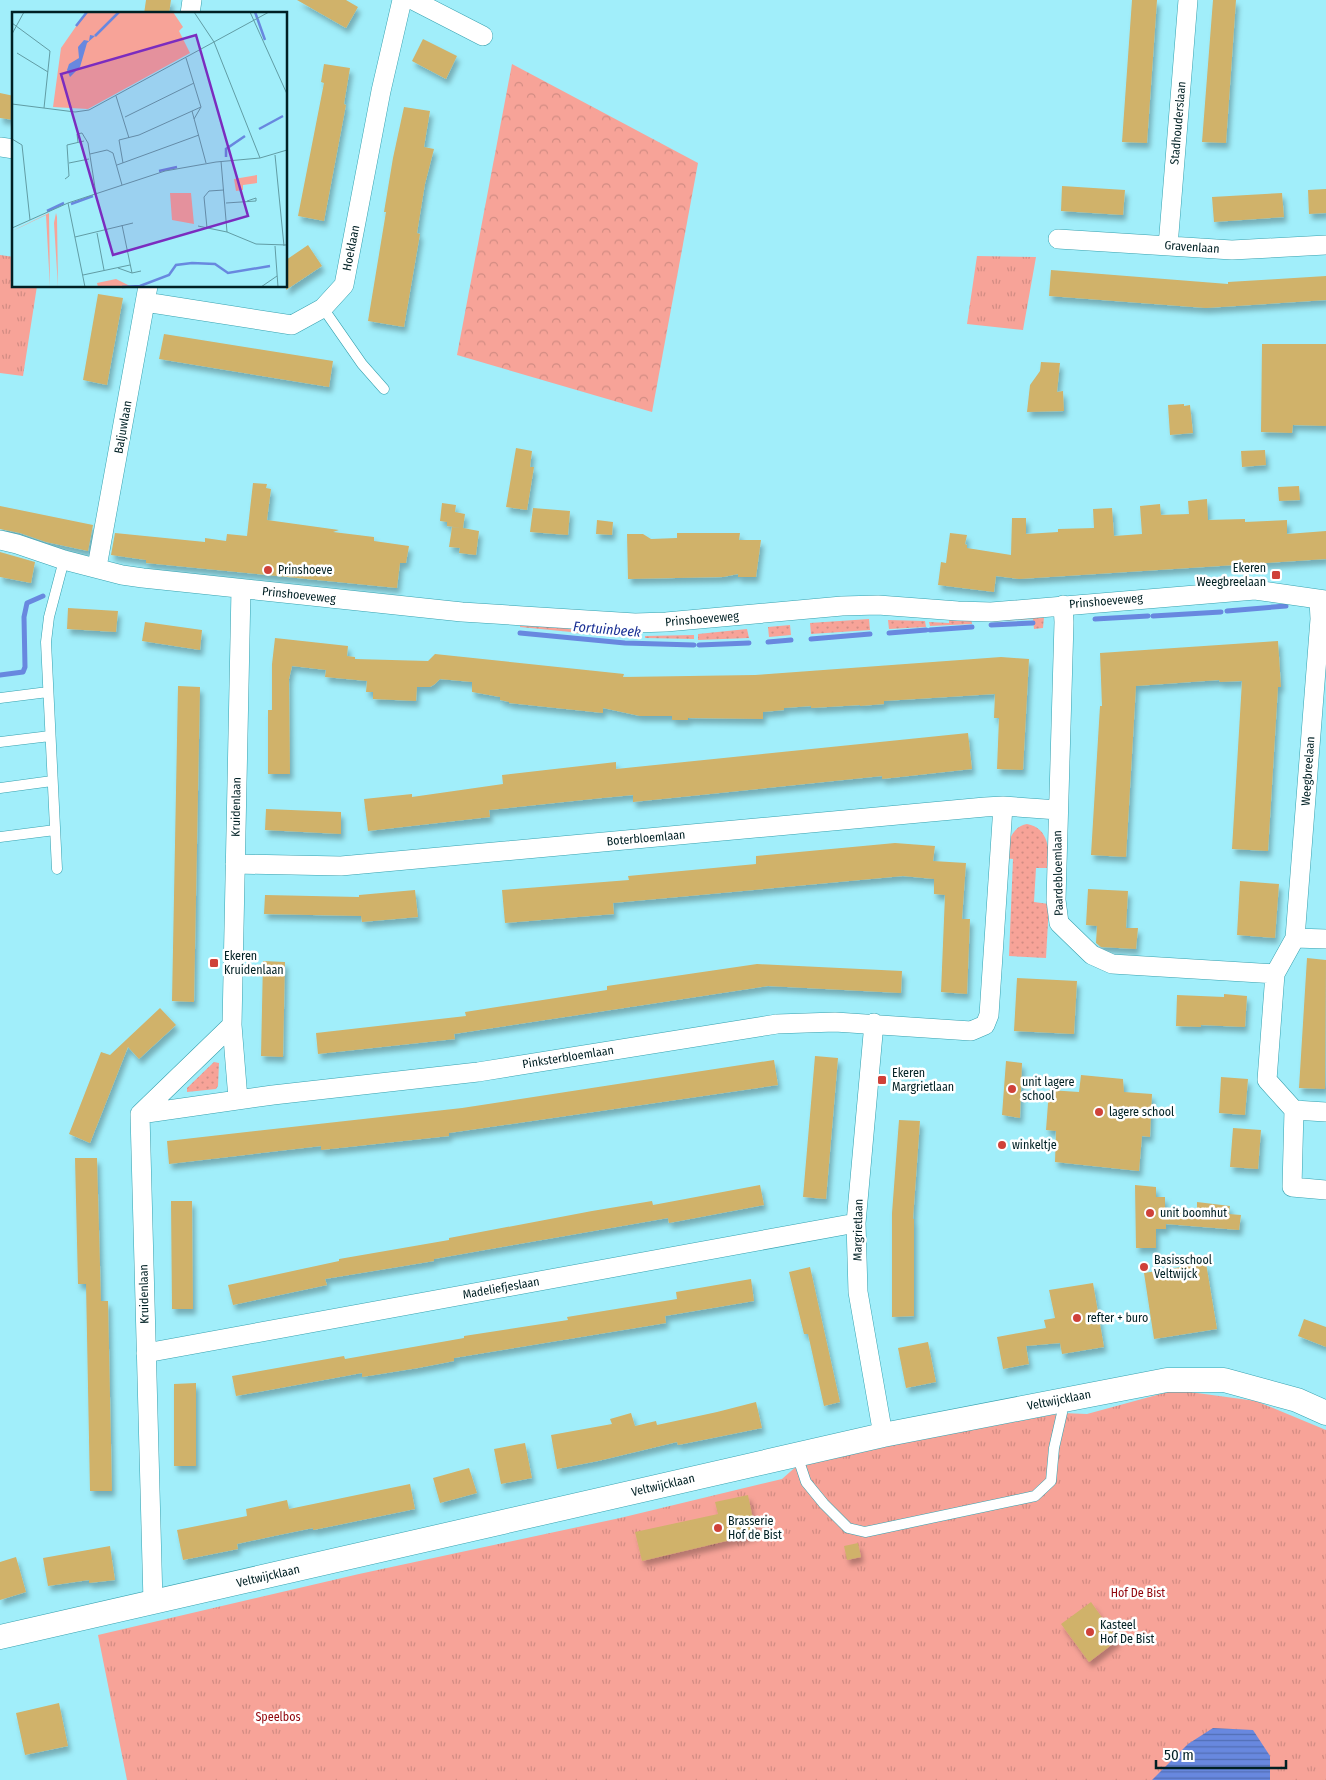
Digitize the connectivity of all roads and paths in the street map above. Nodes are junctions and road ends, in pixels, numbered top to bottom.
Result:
1 (402, 0) edge
2 (414, 0) edge
3 (1188, 0) edge
4 (483, 36) dead end
5 (1058, 239) dead end
6 (1326, 245) edge
7 (1168, 246) junction
8 (146, 294) edge
9 (323, 308) junction
10 (384, 388) dead end
11 (0, 540) edge
12 (64, 560) junction
13 (97, 567) junction
14 (241, 588) junction
15 (1322, 602) edge
16 (1064, 614) junction
17 (48, 692) junction
18 (0, 698) edge
19 (50, 736) junction
20 (0, 742) edge
21 (52, 781) junction
22 (0, 788) edge
23 (1003, 806) junction
24 (1058, 810) junction
25 (55, 830) junction
26 (0, 837) edge
27 (234, 864) junction
28 (57, 869) dead end
29 (1295, 938) junction
30 (1326, 940) edge
31 (1275, 974) junction
32 (874, 1023) junction
33 (232, 1024) junction
34 (238, 1100) junction
35 (1294, 1110) junction
36 (1326, 1112) edge
37 (140, 1114) junction
38 (1326, 1190) edge
39 (856, 1223) junction
40 (146, 1353) junction
41 (1061, 1399) junction
42 (1326, 1413) edge
43 (883, 1434) junction
44 (797, 1454) junction
45 (153, 1602) junction
46 (0, 1637) edge

1 - 9 street, Hoeklaan
2 - 4 street
3 - 7 street, Stadhouderslaan
5 - 7 street, Gravenlaan
6 - 7 street, Gravenlaan
8 - 9 street, Hoeklaan
8 - 13 street, Baljuwlaan
9 - 10 lane
11 - 12 street, Prinshoeveweg
12 - 13 street, Prinshoeveweg
12 - 17 lane
13 - 14 street, Prinshoeveweg
14 - 16 street, Prinshoeveweg
14 - 27 street, Kruidenlaan
15 - 16 street, Prinshoeveweg
15 - 29 street, Weegbreelaan
16 - 24 street, Paardebloemlaan
17 - 18 lane
17 - 19 lane
19 - 20 lane
19 - 21 lane
21 - 22 lane
21 - 25 lane
23 - 24 street, Boterbloemlaan
23 - 27 street, Boterbloemlaan
23 - 32 street, Pinksterbloemlaan
24 - 31 street, Paardebloemlaan
25 - 26 lane
25 - 28 lane
27 - 33 street, Kruidenlaan
29 - 30 street
29 - 31 street, Weegbreelaan
31 - 35 street, Weegbreelaan
32 - 34 street, Pinksterbloemlaan
32 - 39 street, Margrietlaan
33 - 34 street, Kruidenlaan
33 - 37 street
34 - 37 street, Pinksterbloemlaan
35 - 36 street
35 - 38 street
37 - 40 street, Kruidenlaan
39 - 40 street, Madeliefjeslaan
39 - 43 street, Margrietlaan
40 - 45 street, Kruidenlaan
41 - 42 street, Veltwijcklaan
41 - 43 street, Veltwijcklaan
41 - 44 lane
43 - 44 street, Veltwijcklaan
44 - 45 street, Veltwijcklaan
45 - 46 street, Veltwijcklaan

